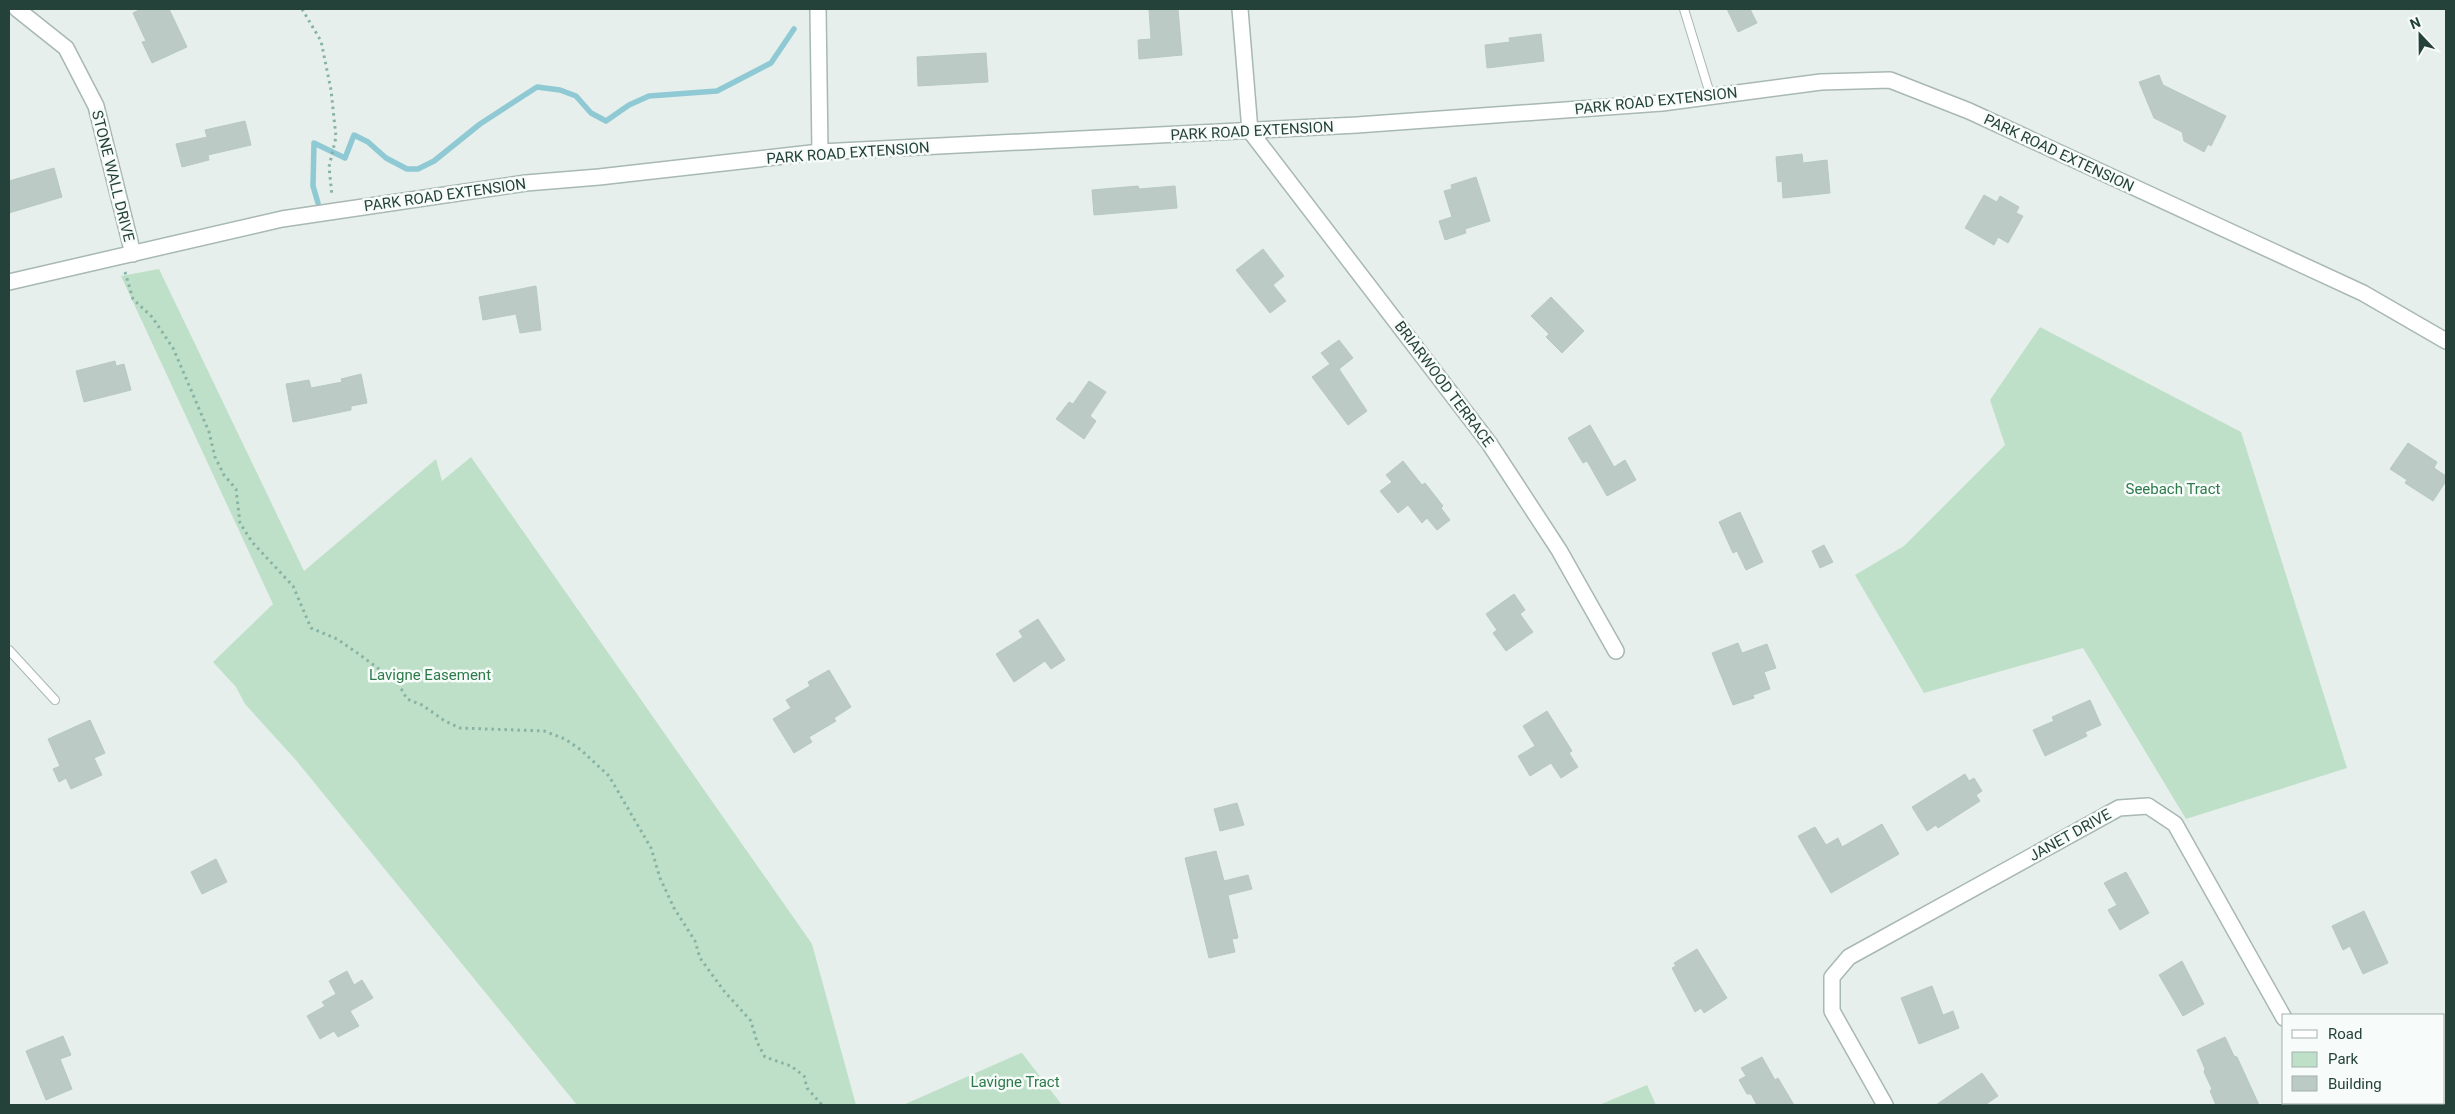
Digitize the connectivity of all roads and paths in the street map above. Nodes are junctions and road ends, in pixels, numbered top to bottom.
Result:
1 (17, 9) edge
2 (302, 9) edge
3 (818, 9) edge
4 (1240, 9) edge
5 (1684, 9) edge
6 (1711, 97) junction
7 (1250, 131) junction
8 (820, 152) junction
9 (338, 211) junction
10 (129, 255) junction
11 (9, 282) edge
12 (2446, 341) edge
13 (9, 650) edge
14 (1616, 651) dead end
15 (55, 700) dead end
16 (2282, 1014) edge
17 (822, 1105) edge
18 (1885, 1105) edge

1 - 10 street, STONE WALL DRIVE
2 - 9 path
3 - 8 street
4 - 7 street
5 - 6 lane
6 - 7 street, PARK ROAD EXTENSION
6 - 12 street, PARK ROAD EXTENSION
7 - 8 street, PARK ROAD EXTENSION
7 - 14 street, BRIARWOOD TERRACE
8 - 9 street, PARK ROAD EXTENSION
9 - 10 street, PARK ROAD EXTENSION
10 - 11 street, PARK ROAD EXTENSION
10 - 17 path
13 - 15 lane
16 - 18 street, JANET DRIVE

